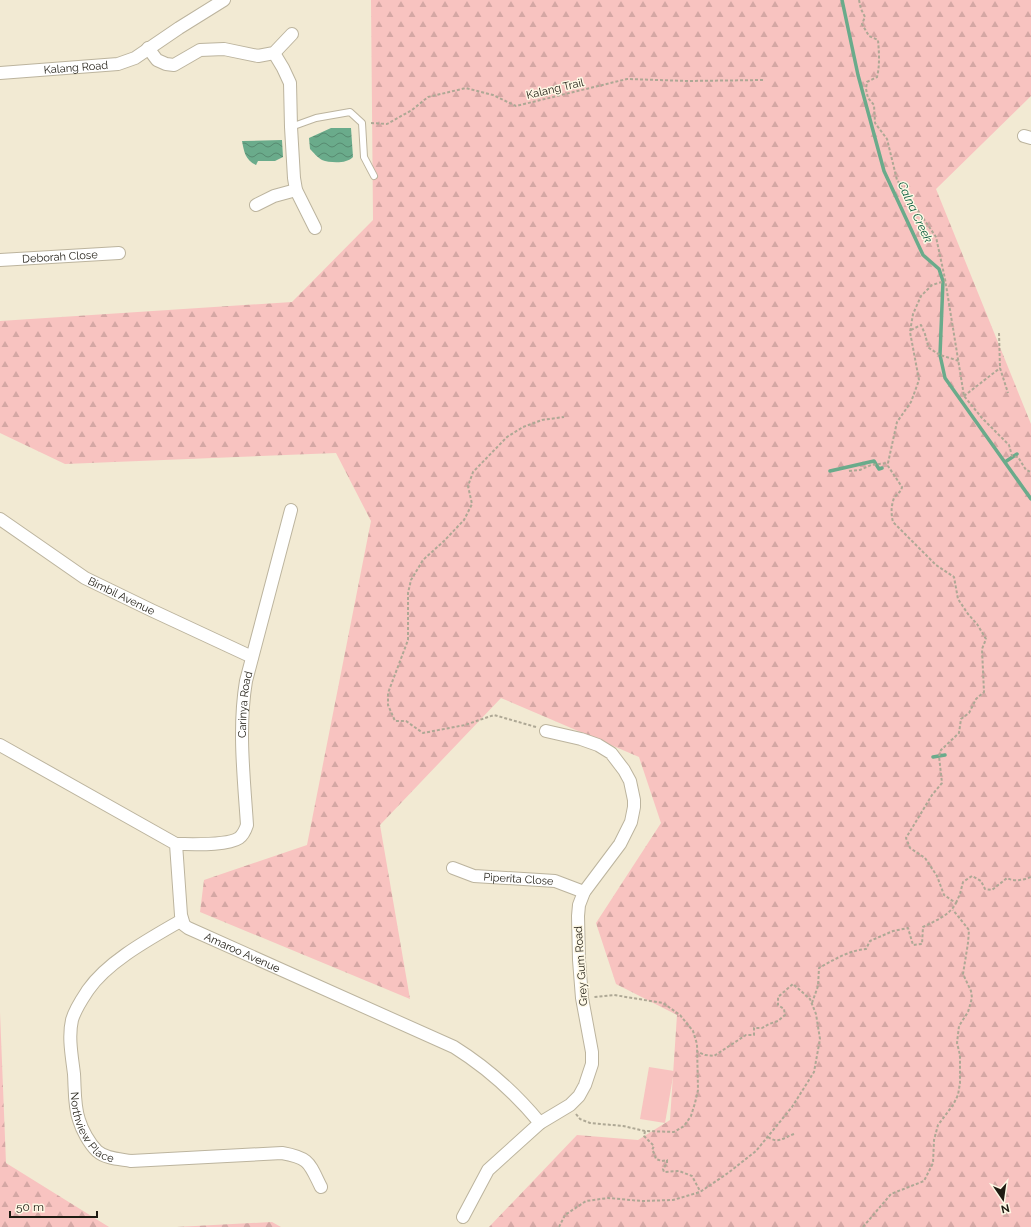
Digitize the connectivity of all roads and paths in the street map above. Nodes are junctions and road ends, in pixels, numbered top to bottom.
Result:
1 (224, 0) edge
2 (859, 0) edge
3 (292, 34) dead end
4 (148, 48) junction
5 (274, 53) junction
6 (0, 73) edge
7 (764, 80) dead end
8 (362, 123) junction
9 (291, 127) junction
10 (374, 176) dead end
11 (296, 190) junction
12 (256, 205) dead end
13 (315, 228) dead end
14 (119, 253) dead end
15 (0, 260) edge
16 (945, 280) junction
17 (911, 330) junction
18 (1000, 333) dead end
19 (959, 361) junction
20 (1000, 368) junction
21 (1008, 393) dead end
22 (964, 396) junction
23 (564, 417) dead end
24 (888, 463) junction
25 (849, 471) dead end
26 (1031, 472) edge
27 (291, 510) dead end
28 (0, 519) edge
29 (252, 657) junction
30 (546, 731) joint
31 (0, 745) edge
32 (176, 844) junction
33 (453, 868) dead end
34 (1031, 877) edge
35 (584, 892) junction
36 (956, 903) junction
37 (953, 910) junction
38 (182, 920) junction
39 (582, 998) junction
40 (812, 1003) junction
41 (698, 1052) junction
42 (570, 1105) junction
43 (540, 1123) junction
44 (645, 1131) junction
45 (794, 1134) dead end
46 (768, 1137) junction
47 (321, 1187) dead end
48 (700, 1192) junction
49 (463, 1217) dead end
50 (559, 1227) edge
51 (863, 1227) edge

1 - 4 street, Kalang Road
2 - 16 path
3 - 5 street
4 - 5 street
4 - 6 street, Kalang Road
5 - 9 street
7 - 8 path, Kalang Trail
8 - 9 lane
8 - 10 lane
9 - 11 street
11 - 12 street
11 - 13 street
14 - 15 street, Deborah Close
16 - 17 path
16 - 19 path
17 - 19 path
17 - 24 path
18 - 20 path
19 - 22 path
20 - 21 path
20 - 22 path
22 - 26 path
23 - 30 path
24 - 25 path
24 - 36 path
27 - 29 street, Carinya Road
28 - 29 street, Bimbil Avenue
29 - 32 street, Carinya Road
30 - 35 street, Grey Gum Road
31 - 32 street
32 - 38 street
33 - 35 street, Piperita Close
34 - 36 path
35 - 39 street, Grey Gum Road
36 - 37 path
37 - 40 path
37 - 51 path
38 - 43 street, Amaroo Avenue
38 - 47 street, Northview Place
39 - 41 path
39 - 42 street, Grey Gum Road
40 - 41 path
40 - 46 path
41 - 44 path
42 - 43 street, Grey Gum Road
42 - 44 path
43 - 49 street, Grey Gum Road
44 - 48 path
45 - 46 path
46 - 48 path
48 - 50 path

